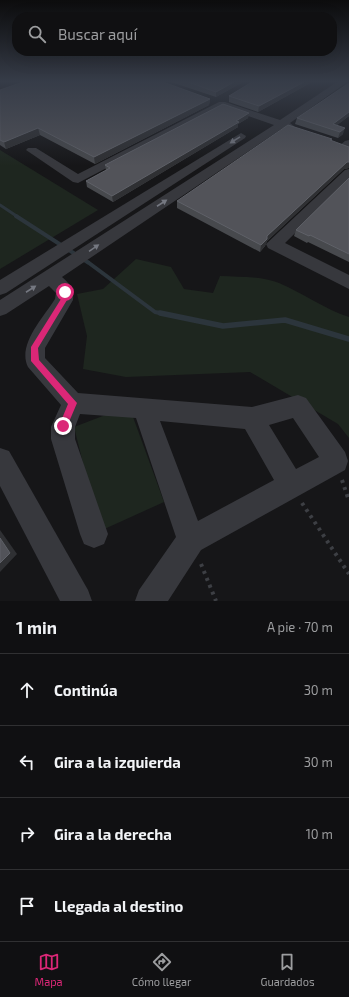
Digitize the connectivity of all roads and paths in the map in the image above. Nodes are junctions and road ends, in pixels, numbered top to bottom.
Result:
1 (201, 110) edge
2 (239, 110) edge
3 (284, 110) edge
4 (302, 110) edge
5 (268, 120) junction
6 (282, 124) junction
7 (303, 132) edge
8 (32, 150) dead end
9 (349, 173) edge
10 (53, 269) junction
11 (349, 283) edge
12 (0, 288) edge
13 (0, 309) edge
14 (73, 403) junction
15 (144, 408) junction
16 (252, 418) junction
17 (0, 460) edge
18 (291, 485) junction
19 (94, 534) dead end
20 (191, 540) junction
21 (349, 574) edge
22 (77, 601) edge
23 (150, 601) edge
24 (216, 601) edge

1 - 8 street
2 - 5 street
3 - 5 street
4 - 6 street
5 - 6 street
5 -> 10 street
6 - 7 street
10 -> 6 street
9 - 11 street
10 - 12 street
13 -> 10 street
10 - 14 street
14 - 15 street
14 - 19 street
15 - 16 street
15 - 20 street
16 - 18 street
16 - 18 street
17 - 22 street
18 - 20 street
18 - 21 path
20 - 23 street
20 - 24 path

